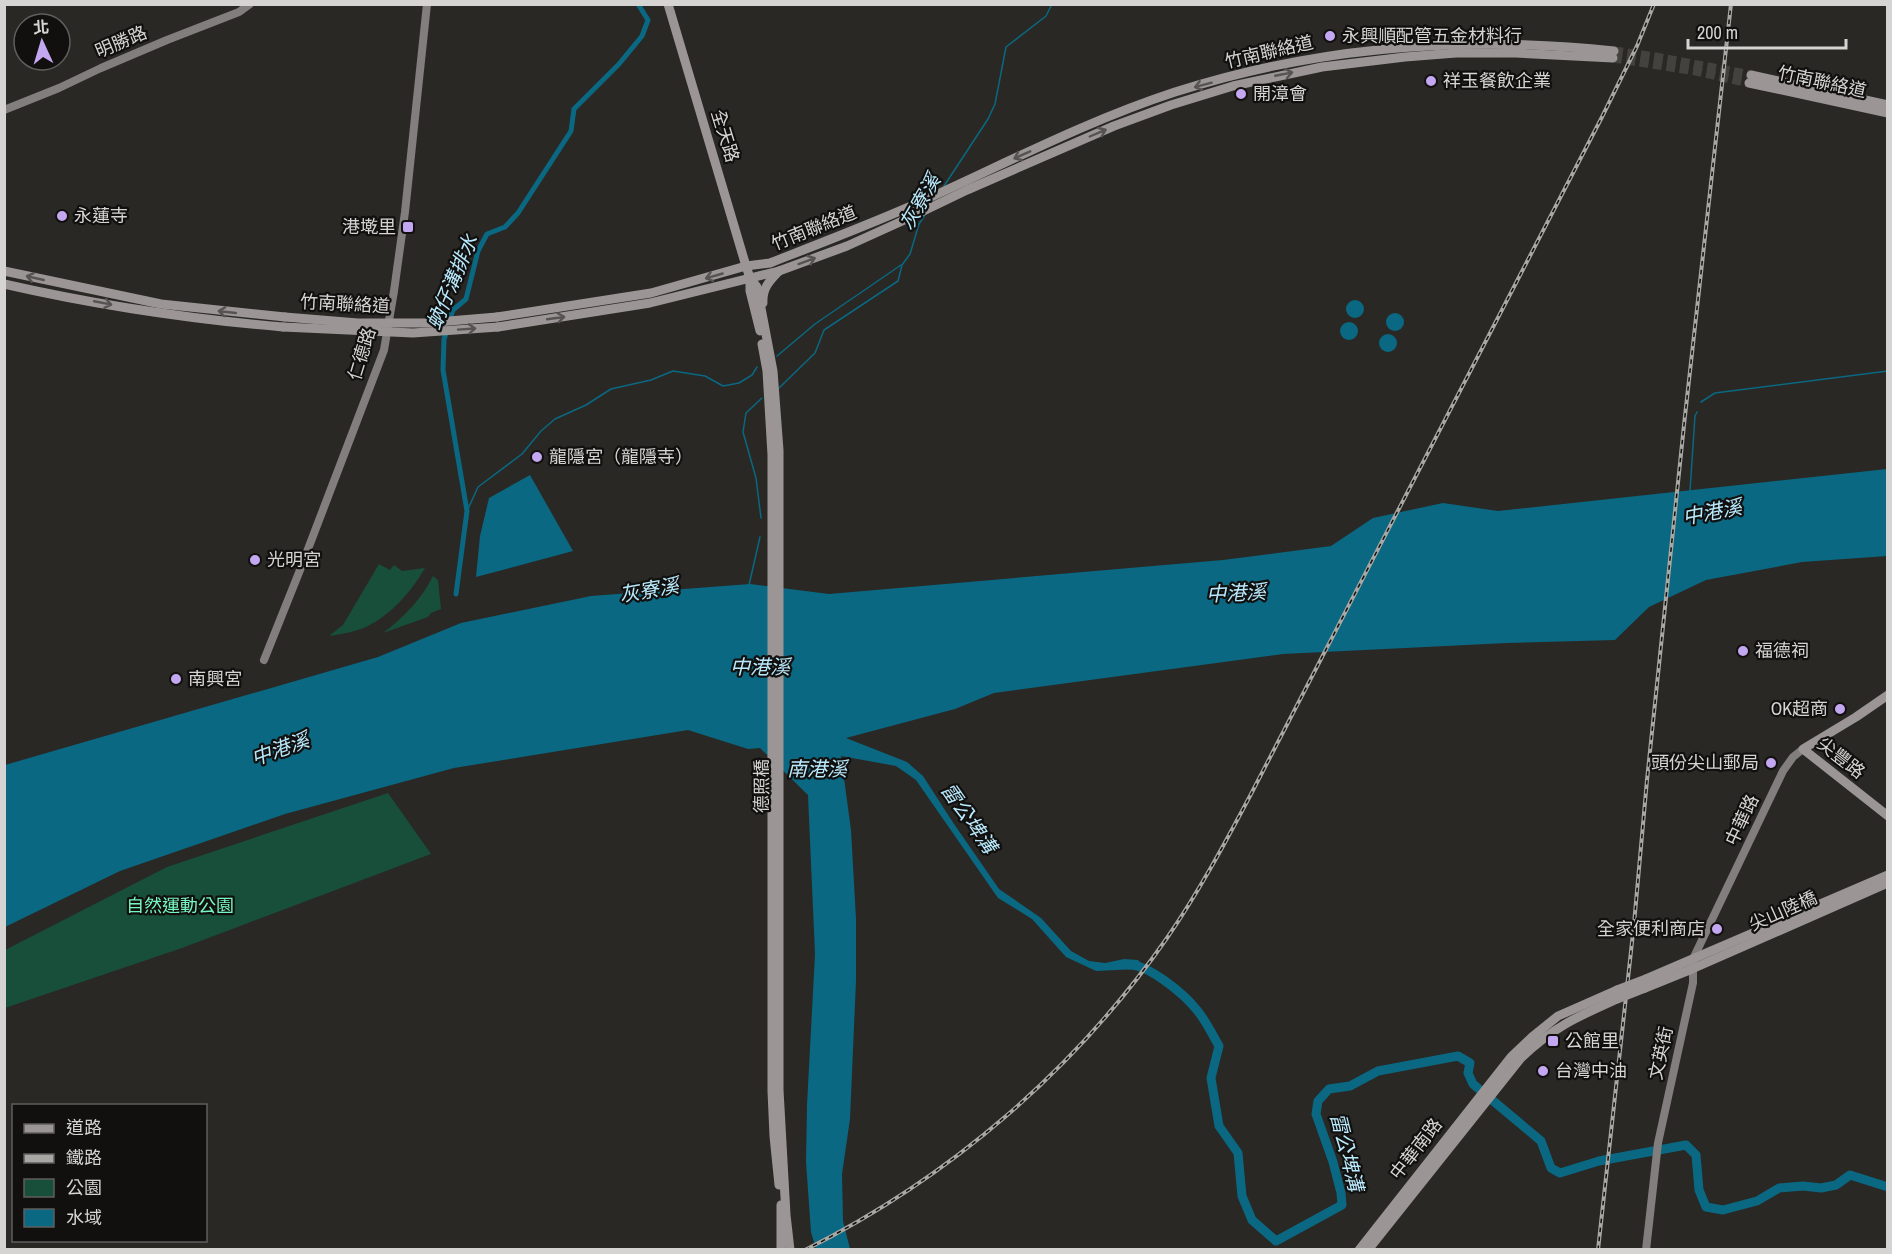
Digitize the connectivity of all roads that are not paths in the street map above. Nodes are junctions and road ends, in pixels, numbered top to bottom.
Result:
1 (250, 4) edge
2 (427, 4) edge
3 (668, 4) edge
4 (1614, 55) tunnel mouth
5 (1887, 105) edge
6 (4, 110) edge
7 (1887, 113) edge
8 (966, 185) junction
9 (746, 266) junction
10 (4, 271) edge
11 (779, 271) junction
12 (750, 278) junction
13 (4, 284) edge
14 (284, 322) junction
15 (498, 322) junction
16 (762, 324) junction
17 (264, 660) dead end
18 (1887, 695) edge
19 (1803, 749) junction
20 (1887, 816) edge
21 (1887, 875) edge
22 (1887, 883) edge
23 (1693, 964) junction
24 (1481, 1100) junction
25 (784, 1207) junction
26 (782, 1250) edge
27 (791, 1250) edge
28 (1359, 1250) edge
29 (1368, 1250) edge
30 (1646, 1250) edge

1 - 6 street, 明勝路
2 - 17 street, 仁德路
3 - 9 main road, 全天路
4 - 8 main road, 竹南聯絡道
5 - 7 main road, 竹南聯絡道
8 - 9 main road, 竹南聯絡道
11 -> 8 main road, 竹南聯絡道
9 - 12 main road, 全天路
9 -> 15 main road, 竹南聯絡道
14 -> 10 main road, 竹南聯絡道
11 - 12 main road, 竹南聯絡道
11 - 16 main road
15 -> 12 main road, 竹南聯絡道
12 - 16 main road, 全天路
13 -> 14 main road, 竹南聯絡道
14 - 15 main road, 竹南聯絡道, bridge
16 - 25 main road, 德照橋
18 - 19 main road, 中華路
19 - 20 main road, 尖豐路
19 - 23 street, 中華路
21 - 23 main road, 尖山陸橋
22 - 23 main road, 尖山陸橋
23 - 24 main road, bridge
23 - 30 street, 文英街
24 - 28 main road, 中華南路
24 - 29 main road, 中華南路
25 - 26 main road
25 - 27 main road, 德照橋

